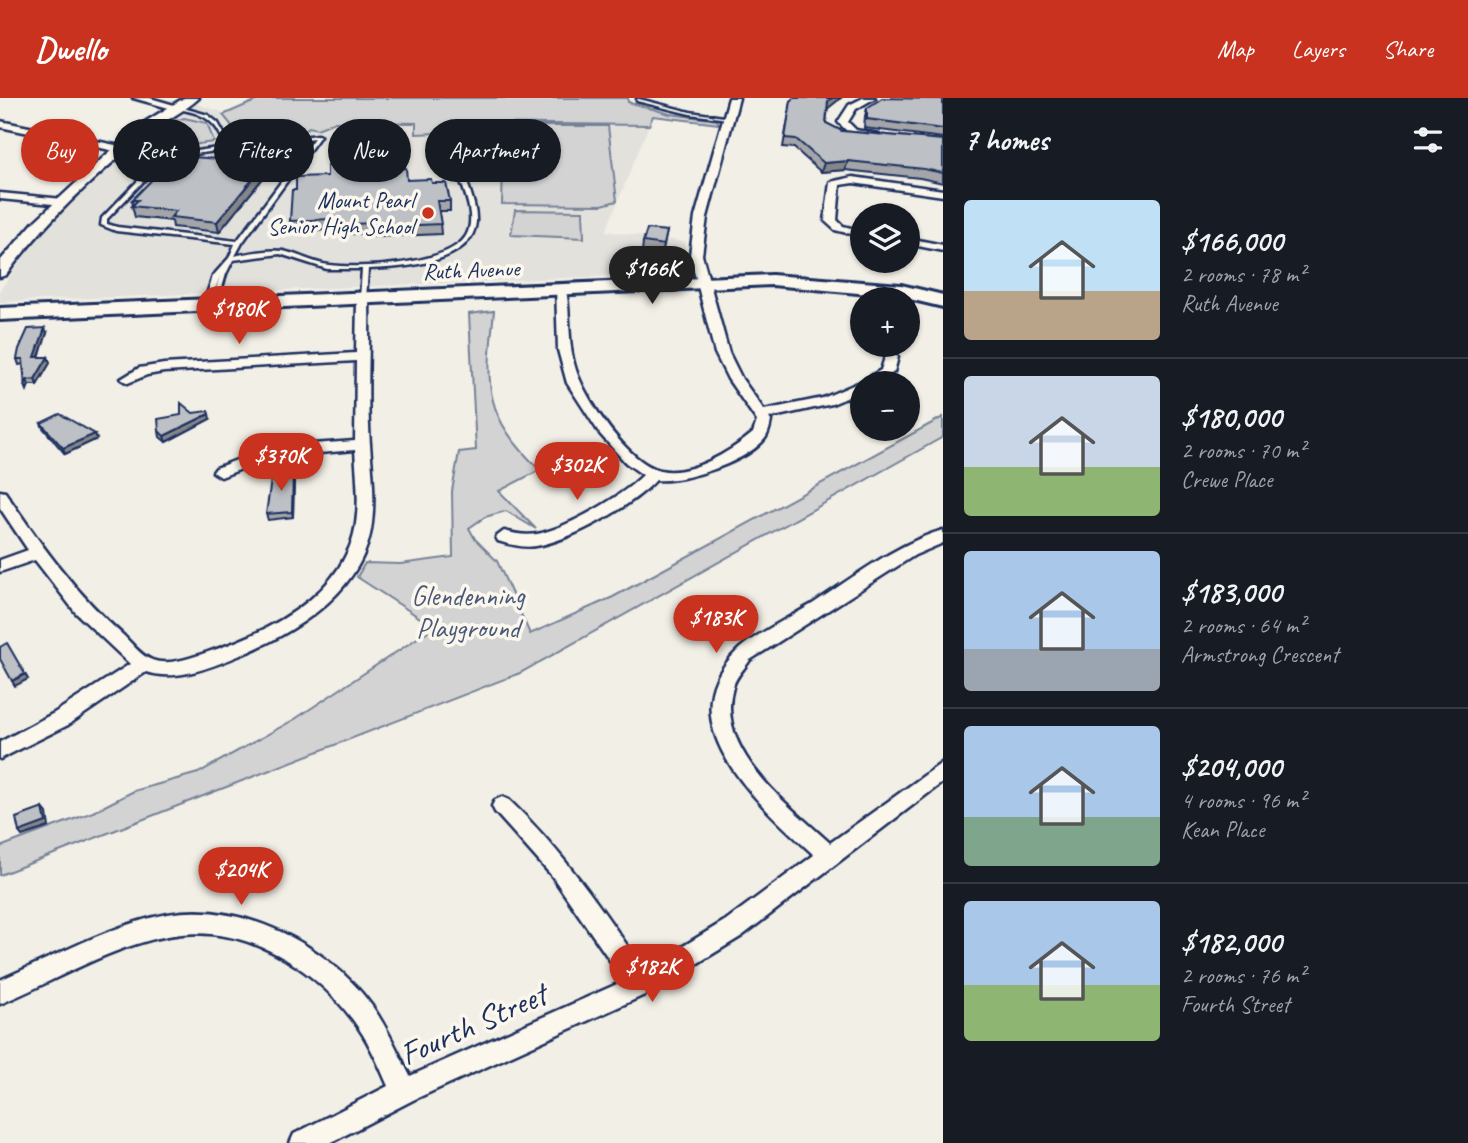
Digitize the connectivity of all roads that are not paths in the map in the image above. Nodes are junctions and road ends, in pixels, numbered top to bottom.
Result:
1 (138, 98) edge
2 (193, 98) edge
3 (734, 98) edge
4 (870, 98) edge
5 (639, 100) dead end
6 (176, 107) junction
7 (728, 118) junction
8 (156, 119) edge
9 (214, 121) edge
10 (0, 124) edge
11 (889, 137) edge
12 (113, 148) edge
13 (214, 149) edge
14 (113, 156) edge
15 (284, 182) edge
16 (463, 182) edge
17 (943, 192) edge
18 (0, 196) edge
19 (63, 202) junction
20 (850, 231) edge
21 (239, 243) junction
22 (920, 243) edge
23 (943, 248) edge
24 (230, 259) junction
25 (2, 265) edge
26 (365, 267) junction
27 (703, 284) junction
28 (560, 290) junction
29 (363, 299) junction
30 (943, 301) edge
31 (210, 306) junction
32 (0, 314) edge
33 (364, 357) junction
34 (891, 357) dead end
35 (887, 371) edge
36 (128, 379) dead end
37 (850, 391) edge
38 (761, 415) junction
39 (362, 444) junction
40 (221, 472) dead end
41 (653, 474) junction
42 (0, 496) edge
43 (943, 536) edge
44 (504, 537) dead end
45 (39, 553) junction
46 (0, 566) edge
47 (144, 664) junction
48 (0, 751) edge
49 (943, 771) edge
50 (502, 806) dead end
51 (830, 856) junction
52 (641, 985) junction
53 (0, 992) edge
54 (404, 1091) junction
55 (303, 1143) edge

1 - 6 street
2 - 6 street
3 - 7 street
4 - 11 street
5 - 7 lane
6 - 8 street
6 - 9 lane
7 - 27 street
10 - 12 street
13 - 21 lane
14 - 19 street
15 - 21 lane
16 - 26 lane
17 - 20 street
18 - 19 street
19 - 25 street
21 - 24 lane
22 - 23 street
24 - 26 lane
24 - 31 lane
26 - 29 lane
27 - 28 main road, Ruth Avenue
27 - 30 main road, Ruth Avenue
27 - 38 street
28 - 29 main road, Ruth Avenue
28 - 41 street
29 - 31 main road, Ruth Avenue
29 - 33 street
31 - 32 main road, Ruth Avenue
33 - 36 street
33 - 39 street
34 - 35 street
37 - 38 street
38 - 41 street
39 - 40 street
39 - 47 street
41 - 44 street
42 - 45 street
43 - 51 street
45 - 46 street
45 - 47 street
47 - 48 street
49 - 51 street, Fourth Street
50 - 52 street
51 - 52 street, Fourth Street
52 - 54 street, Fourth Street
53 - 54 street
54 - 55 street, Fourth Street

